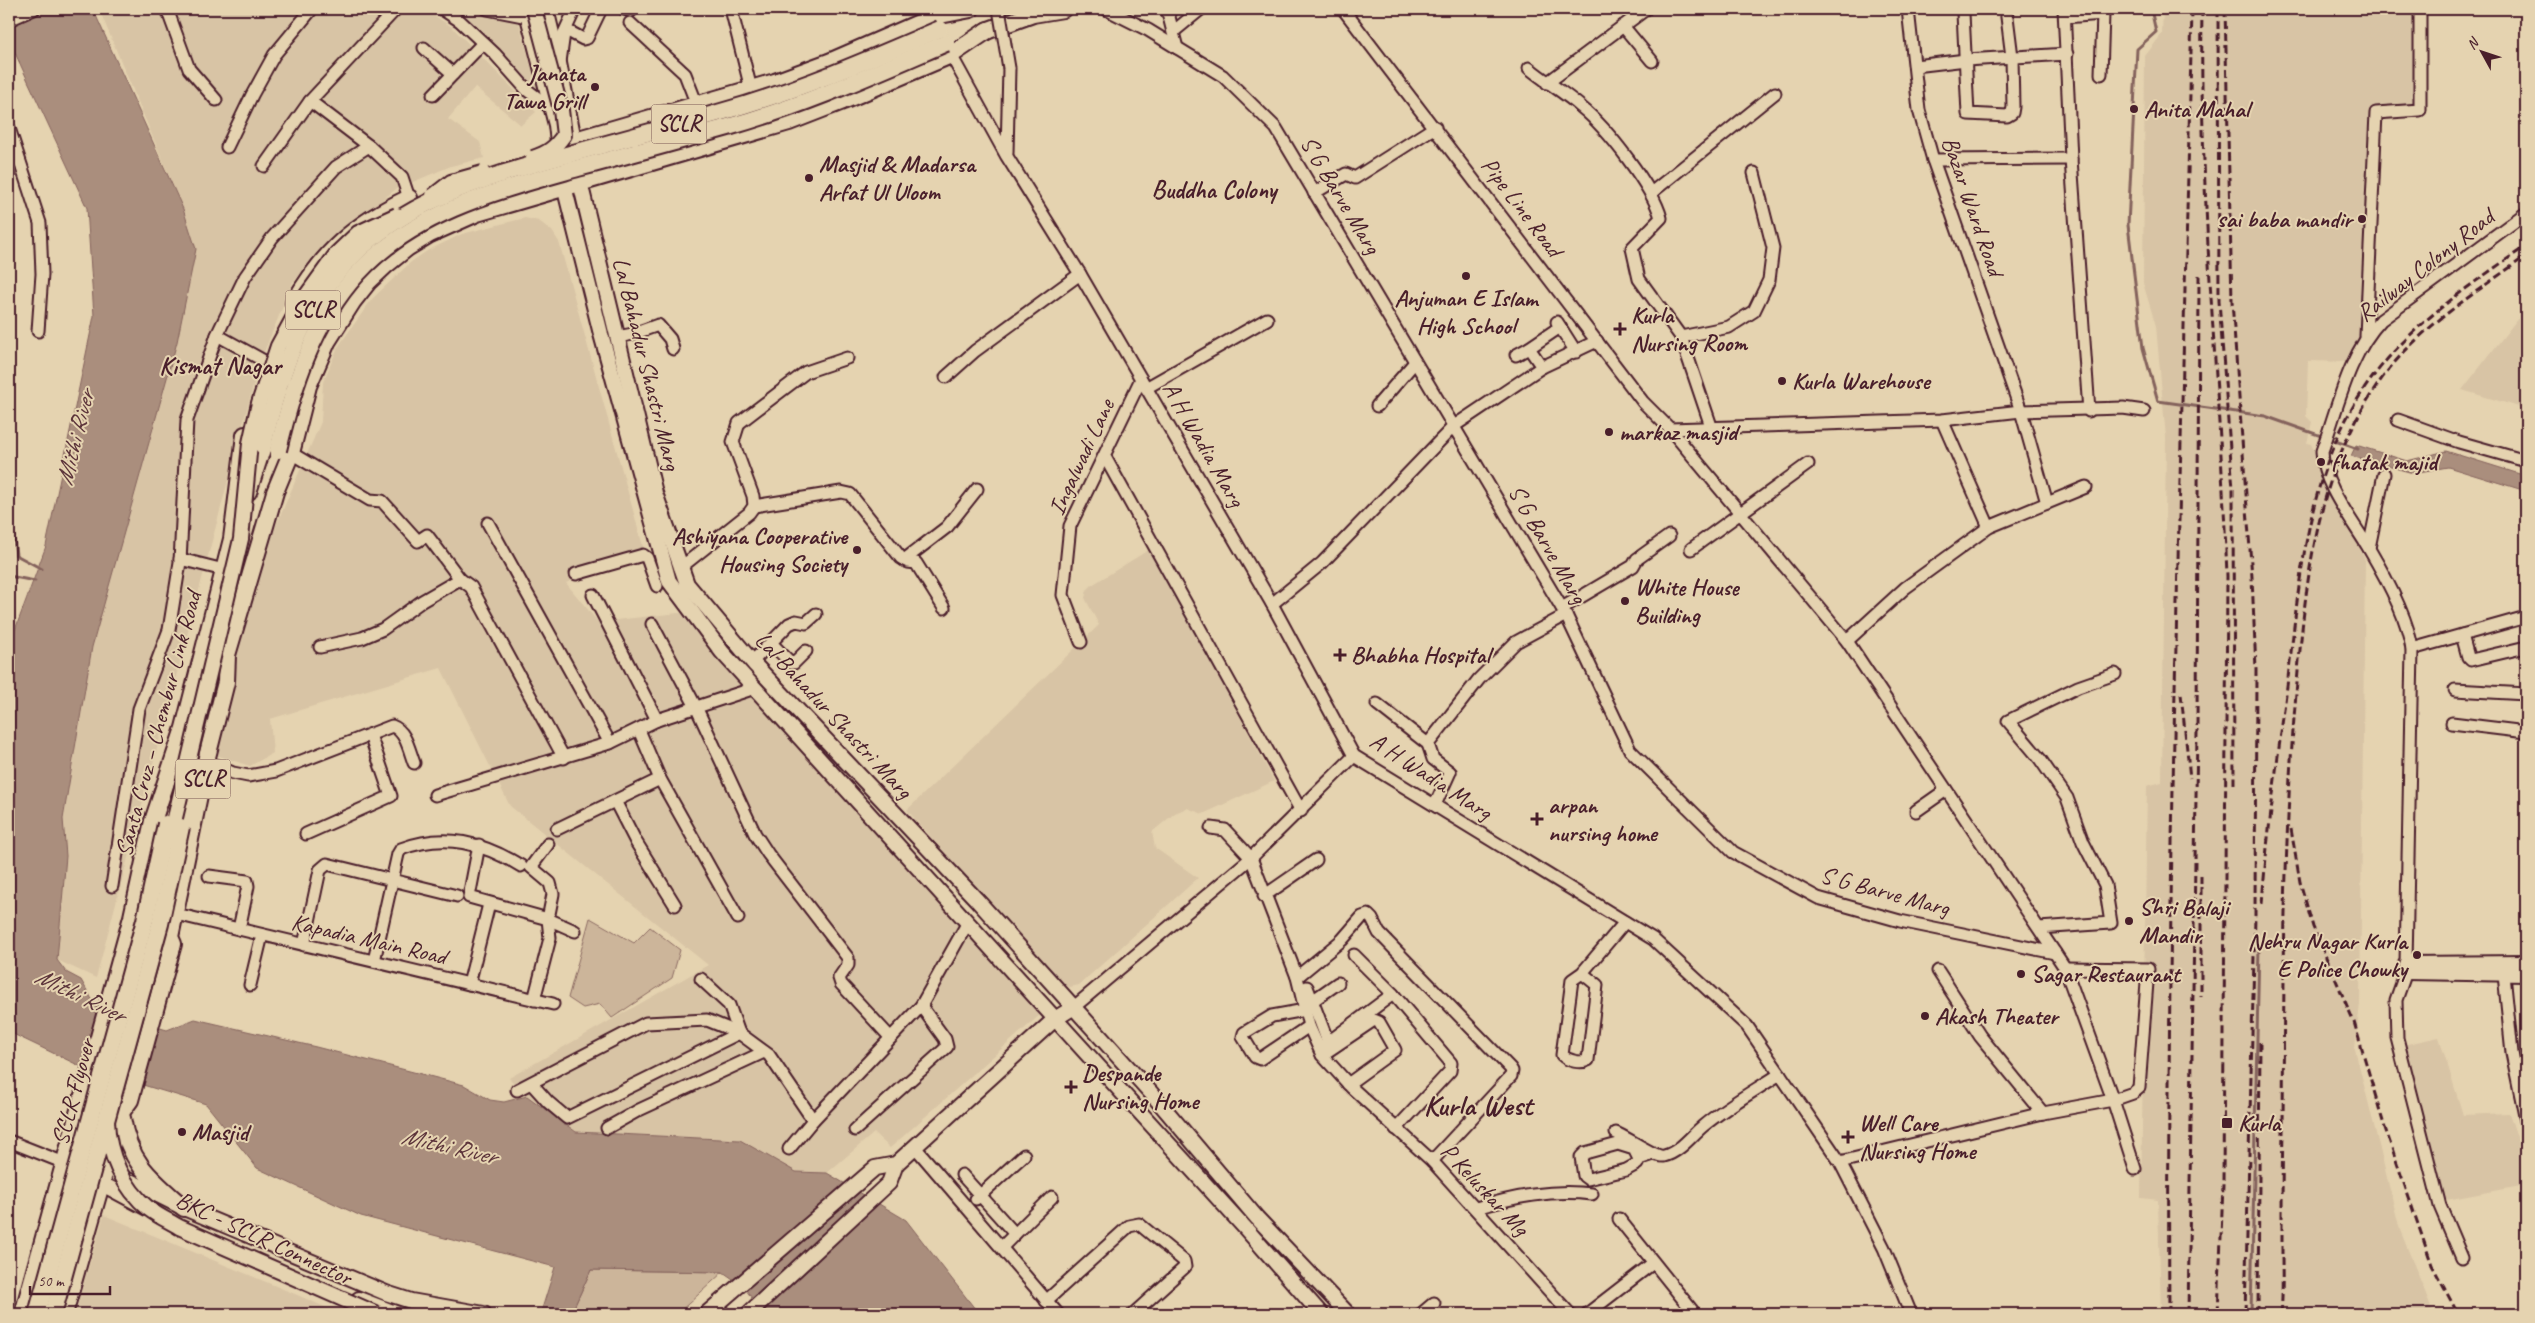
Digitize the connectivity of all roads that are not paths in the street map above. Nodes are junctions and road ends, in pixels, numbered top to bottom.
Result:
1 (34, 9) edge
2 (167, 9) edge
3 (312, 9) edge
4 (396, 9) edge
5 (442, 9) edge
6 (487, 9) edge
7 (546, 9) edge
8 (575, 9) edge
9 (601, 9) edge
10 (731, 9) edge
11 (971, 9) edge
12 (976, 9) edge
13 (1000, 9) edge
14 (1063, 9) edge
15 (1106, 9) edge
16 (1167, 9) edge
17 (1201, 9) edge
18 (1343, 9) edge
19 (1646, 9) edge
20 (1908, 9) edge
21 (1966, 9) edge
22 (2006, 9) edge
23 (2100, 9) edge
24 (2420, 9) edge
25 (530, 11) edge
26 (2065, 12) edge
27 (628, 14) edge
28 (9, 20) edge
29 (1623, 26) junction
30 (566, 30) junction
31 (941, 30) edge
32 (1174, 32) junction
33 (483, 43) junction
34 (424, 48) dead end
35 (1177, 48) junction
36 (2067, 54) junction
37 (2012, 57) junction
38 (1966, 60) junction
39 (1652, 61) dead end
40 (559, 63) junction
41 (1914, 66) junction
42 (1529, 68) dead end
43 (453, 74) junction
44 (2101, 74) dead end
45 (1547, 83) junction
46 (751, 89) junction
47 (1775, 93) dead end
48 (433, 95) dead end
49 (216, 100) dead end
50 (310, 101) junction
51 (701, 104) junction
52 (552, 109) junction
53 (1435, 127) junction
54 (9, 128) edge
55 (575, 141) junction
56 (716, 144) junction
57 (558, 145) junction
58 (369, 146) junction
59 (227, 147) dead end
60 (1006, 155) junction
61 (2071, 159) junction
62 (1933, 160) junction
63 (264, 166) dead end
64 (1754, 173) dead end
65 (579, 182) junction
66 (563, 186) junction
67 (1314, 193) junction
68 (1651, 193) junction
69 (412, 203) junction
70 (585, 204) junction
71 (568, 209) junction
72 (2526, 213) edge
73 (360, 225) junction
74 (389, 263) junction
75 (1080, 274) junction
76 (1267, 320) dead end
77 (38, 331) dead end
78 (217, 335) junction
79 (2366, 336) junction
80 (617, 337) junction
81 (1681, 337) junction
82 (1597, 341) junction
83 (1528, 348) junction
84 (673, 349) dead end
85 (1576, 352) junction
86 (1516, 355) dead end
87 (622, 356) junction
88 (848, 358) dead end
89 (608, 359) junction
90 (266, 362) junction
91 (1415, 362) junction
92 (1542, 367) junction
93 (946, 378) dead end
94 (1144, 383) junction
95 (1378, 406) dead end
96 (2022, 411) junction
97 (2089, 411) junction
98 (2144, 411) dead end
99 (1942, 420) junction
100 (2398, 420) dead end
101 (1454, 426) junction
102 (1712, 428) junction
103 (1670, 429) junction
104 (277, 450) junction
105 (1105, 457) junction
106 (2526, 461) edge
107 (1808, 464) dead end
108 (2384, 474) dead end
109 (2086, 486) dead end
110 (977, 489) dead end
111 (2048, 503) junction
112 (754, 506) junction
113 (1740, 512) junction
114 (488, 523) dead end
115 (1988, 527) junction
116 (1669, 536) dead end
117 (232, 539) junction
118 (2369, 548) junction
119 (1691, 549) dead end
120 (180, 559) junction
121 (904, 560) junction
122 (651, 568) junction
123 (665, 568) junction
124 (680, 568) junction
125 (224, 570) junction
126 (576, 574) dead end
127 (460, 579) junction
128 (657, 586) dead end
129 (593, 595) dead end
130 (1272, 604) junction
131 (944, 608) dead end
132 (1564, 612) junction
133 (816, 614) dead end
134 (2526, 617) edge
135 (652, 624) dead end
136 (2462, 634) junction
137 (1847, 641) junction
138 (1081, 642) dead end
139 (771, 643) junction
140 (320, 647) dead end
141 (2526, 647) edge
142 (2412, 649) junction
143 (806, 651) dead end
144 (227, 655) junction
145 (752, 662) junction
146 (2115, 674) dead end
147 (755, 688) junction
148 (2455, 690) dead end
149 (2526, 694) edge
150 (1377, 704) dead end
151 (697, 709) junction
152 (657, 720) junction
153 (2452, 724) dead end
154 (184, 728) junction
155 (639, 730) junction
156 (2526, 732) edge
157 (370, 735) junction
158 (610, 742) junction
159 (1428, 744) junction
160 (1354, 756) junction
161 (564, 758) junction
162 (206, 761) junction
163 (414, 762) dead end
164 (660, 779) junction
165 (1946, 790) junction
166 (435, 795) dead end
167 (615, 802) junction
168 (1436, 806) junction
169 (1301, 811) junction
170 (1916, 811) dead end
171 (173, 825) junction
172 (1211, 828) dead end
173 (557, 829) dead end
174 (306, 834) dead end
175 (548, 844) dead end
176 (479, 845) junction
177 (1251, 858) junction
178 (1316, 860) dead end
179 (521, 866) dead end
180 (209, 876) dead end
181 (393, 880) junction
182 (112, 886) dead end
183 (458, 896) dead end
184 (1264, 896) junction
185 (489, 904) junction
186 (675, 904) dead end
187 (176, 914) junction
188 (738, 918) dead end
189 (548, 919) junction
190 (1625, 922) junction
191 (967, 924) junction
192 (129, 928) junction
193 (2039, 928) junction
194 (238, 929) junction
195 (574, 931) dead end
196 (262, 935) junction
197 (170, 937) junction
198 (304, 945) junction
199 (2055, 953) junction
200 (1354, 955) dead end
201 (374, 961) junction
202 (2526, 963) edge
203 (2065, 968) junction
204 (2406, 968) junction
205 (2503, 968) junction
206 (1938, 971) dead end
207 (1582, 973) junction
208 (2526, 974) edge
209 (1297, 977) junction
210 (701, 979) dead end
211 (1338, 983) dead end
212 (468, 984) junction
213 (250, 985) dead end
214 (1307, 987) dead end
215 (1392, 994) junction
216 (534, 1000) junction
217 (553, 1004) dead end
218 (921, 1006) junction
219 (1307, 1006) junction
220 (1074, 1007) junction
221 (1055, 1019) junction
222 (1309, 1026) junction
223 (739, 1033) junction
224 (890, 1037) junction
225 (1328, 1042) junction
226 (764, 1052) junction
227 (1320, 1052) junction
228 (1397, 1055) dead end
229 (1780, 1074) junction
230 (532, 1082) junction
231 (1350, 1086) junction
232 (517, 1090) dead end
233 (1152, 1094) junction
234 (2113, 1100) junction
235 (124, 1106) junction
236 (1135, 1108) junction
237 (2043, 1113) junction
238 (813, 1120) junction
239 (2526, 1121) edge
240 (607, 1128) dead end
241 (1396, 1129) junction
242 (855, 1130) dead end
243 (1616, 1133) dead end
244 (9, 1141) edge
245 (915, 1146) junction
246 (789, 1149) dead end
247 (1654, 1154) junction
248 (1024, 1155) dead end
249 (1639, 1159) junction
250 (1432, 1161) junction
251 (62, 1162) junction
252 (1840, 1162) junction
253 (896, 1164) junction
254 (2134, 1169) dead end
255 (962, 1175) dead end
256 (104, 1176) junction
257 (1592, 1194) dead end
258 (981, 1195) junction
259 (1052, 1197) dead end
260 (968, 1207) junction
261 (184, 1208) junction
262 (1476, 1208) junction
263 (1257, 1218) junction
264 (1619, 1219) dead end
265 (1246, 1229) junction
266 (1015, 1234) junction
267 (258, 1239) junction
268 (1002, 1247) junction
269 (252, 1253) junction
270 (2462, 1258) dead end
271 (1653, 1263) junction
272 (1046, 1301) junction
273 (1434, 1303) dead end
274 (23, 1314) edge
275 (37, 1314) edge
276 (53, 1314) edge
277 (64, 1314) edge
278 (376, 1314) edge
279 (398, 1314) edge
280 (484, 1314) edge
281 (706, 1314) edge
282 (748, 1314) edge
283 (1058, 1314) edge
284 (1133, 1314) edge
285 (1321, 1314) edge
286 (1348, 1314) edge
287 (1421, 1314) edge
288 (1570, 1314) edge
289 (1587, 1314) edge
290 (1695, 1314) edge
291 (1911, 1314) edge

1 - 28 street
2 - 49 street
3 - 59 street
4 - 50 street
5 - 33 street
6 - 25 street
7 - 40 main road, Lal Bahadur Shastri Marg
8 - 30 street
9 - 30 street
10 - 46 street
11 - 31 highway
12 - 31 highway, SCLR
13 - 60 street, bridge
14 - 31 highway, SCLR
15 - 35 street, S G Barve Marg
16 - 32 street
17 - 32 street
18 - 53 street, Pipe Line Road
19 - 29 street
20 - 41 street, Bazar Ward Road
21 - 38 street
22 - 37 street
23 - 26 street
24 - 79 street
25 - 52 main road, Lal Bahadur Shastri Marg
25 - 69 main road, BKC - SCLR Connector, bridge
26 - 36 street
26 - 44 street
27 - 51 street
29 - 39 street
29 - 45 street
30 - 40 street
31 - 46 highway
31 - 56 highway
31 - 60 street, A H Wadia Marg
31 - 69 highway, SCLR, bridge
31 - 104 highway, SCLR, bridge
32 - 35 street
33 - 43 street
33 - 52 street
34 - 43 street
35 - 67 street, S G Barve Marg
36 - 37 street
36 - 61 street
37 - 38 street
37 - 38 street
38 - 41 street
40 - 55 main road, Lal Bahadur Shastri Marg
41 - 62 street, Bazar Ward Road
42 - 45 street
43 - 48 street
45 - 68 street
46 - 51 highway
47 - 68 street
50 - 58 street
50 - 63 street
51 - 55 highway
51 - 56 highway
52 - 57 main road, Lal Bahadur Shastri Marg
53 - 67 street
53 - 82 street, Pipe Line Road
54 - 77 street
55 - 57 highway
55 - 65 main road, Lal Bahadur Shastri Marg
56 - 65 highway
57 - 66 main road, Lal Bahadur Shastri Marg
58 - 69 street
58 - 78 street
60 - 75 street, A H Wadia Marg
61 - 62 street
61 - 97 street
62 - 96 street, Bazar Ward Road
64 - 81 street
65 - 66 highway
65 - 70 main road, Lal Bahadur Shastri Marg
66 - 71 main road, Lal Bahadur Shastri Marg
66 - 74 highway
67 - 91 street, S G Barve Marg
68 - 81 street
69 - 73 highway, Santa Cruz – Chembur Link Road
69 - 104 highway, SCLR, bridge
69 - 278 main road, BKC - SCLR Connector, bridge
70 - 71 main road
70 - 80 main road, Lal Bahadur Shastri Marg
71 - 89 main road, Lal Bahadur Shastri Marg
72 - 79 street, Railway Colony Road
73 - 74 highway
73 - 90 highway, Santa Cruz – Chembur Link Road
74 - 104 highway
75 - 93 street
75 - 94 street, A H Wadia Marg
76 - 94 street
78 - 90 street
78 - 120 street
79 - 118 street, Railway Colony Road
80 - 84 street
80 - 87 main road, Lal Bahadur Shastri Marg
81 - 102 street
82 - 85 street
82 - 103 street, Pipe Line Road
83 - 85 street
83 - 86 street
83 - 92 street
85 - 92 street
87 - 89 main road
87 - 124 main road, Lal Bahadur Shastri Marg
88 - 112 street
89 - 123 main road, Lal Bahadur Shastri Marg
90 - 117 highway, Santa Cruz – Chembur Link Road
91 - 95 street
91 - 101 street, S G Barve Marg
92 - 101 street
94 - 105 street, Ingalwadi Lane
94 - 130 street, A H Wadia Marg
96 - 97 street
96 - 99 street
96 - 111 street, Bazar Ward Road
97 - 98 street
99 - 102 street
99 - 115 street
100 - 106 street
101 - 130 street
101 - 132 street, S G Barve Marg
102 - 103 street
103 - 113 street, Pipe Line Road
104 - 117 highway, SCLR
104 - 127 street
104 - 144 highway, Santa Cruz – Chembur Link Road / SCLR
105 - 138 street, Ingalwadi Lane
105 - 169 street
107 - 113 street
108 - 118 street
109 - 111 street
110 - 121 street
111 - 115 street
112 - 121 street
112 - 124 street
113 - 119 street
113 - 137 street, Pipe Line Road
114 - 158 street
115 - 137 street
116 - 132 street
117 - 125 highway, Santa Cruz – Chembur Link Road / SCLR
118 - 142 street, Railway Colony Road
120 - 125 street
120 - 182 street
121 - 131 street
122 - 123 street
122 - 126 street
122 - 128 street
123 - 147 main road, Lal Bahadur Shastri Marg
124 - 145 main road, Lal Bahadur Shastri Marg
125 - 154 highway, Santa Cruz – Chembur Link Road / SCLR
127 - 140 street
127 - 161 street
129 - 152 street
130 - 160 street, A H Wadia Marg
132 - 159 street
132 - 199 street, S G Barve Marg
133 - 139 street
134 - 136 street
135 - 151 street
136 - 141 street
136 - 142 street
137 - 165 street, Pipe Line Road
139 - 143 street
139 - 145 street
142 - 204 street, Railway Colony Road
144 - 162 highway, Santa Cruz – Chembur Link Road / SCLR
144 - 171 highway
145 - 220 main road, Lal Bahadur Shastri Marg
146 - 193 street
147 - 151 street
147 - 191 main road, Lal Bahadur Shastri Marg
148 - 149 street
150 - 159 street
151 - 152 street
151 - 224 street
152 - 155 street
153 - 156 street
154 - 171 highway
154 - 192 highway, Santa Cruz – Chembur Link Road / SCLR
155 - 158 street
155 - 164 street
157 - 162 street
157 - 163 street
157 - 174 street
158 - 161 street
159 - 168 street
160 - 168 street, A H Wadia Marg
160 - 169 street
161 - 166 street
162 - 187 highway, Santa Cruz – Chembur Link Road / SCLR
164 - 167 street
164 - 188 street
165 - 170 street
165 - 193 street, Pipe Line Road
167 - 173 street
167 - 186 street
168 - 190 street, A H Wadia Marg
169 - 177 street
171 - 275 highway, SCLR Flyover, bridge
171 - 276 highway, bridge
172 - 177 street
175 - 189 street
176 - 179 street
176 - 181 street
176 - 185 street
177 - 184 street, P Keluskar Mg
177 - 220 street
178 - 184 street
180 - 194 street
181 - 183 street
181 - 198 street
181 - 201 street
184 - 209 street, P Keluskar Mg
185 - 189 street
185 - 212 street
187 - 194 street, Kapadia Main Road
187 - 197 highway, Santa Cruz – Chembur Link Road / SCLR
189 - 195 street
189 - 216 street
190 - 207 street
190 - 229 street, A H Wadia Marg
191 - 218 street
191 - 221 main road, Lal Bahadur Shastri Marg
192 - 197 highway
192 - 251 highway, Santa Cruz – Chembur Link Road / SCLR
193 - 199 street, Pipe Line Road
194 - 196 street, Kapadia Main Road
196 - 198 street, Kapadia Main Road
196 - 213 street
197 - 235 highway, Santa Cruz – Chembur Link Road / SCLR
198 - 201 street, Kapadia Main Road
199 - 203 street, Pipe Line Road
200 - 215 street
201 - 212 street, Kapadia Main Road
202 - 205 main road
203 - 234 street
203 - 234 street
204 - 205 main road
204 - 270 street, Railway Colony Road
205 - 208 main road
205 - 239 street
206 - 237 street
207 - 207 street
209 - 219 street, P Keluskar Mg
209 - 250 street
210 - 223 street
211 - 219 street
212 - 216 street, Kapadia Main Road
214 - 219 street
215 - 225 street
215 - 241 street
216 - 217 street, Kapadia Main Road
218 - 224 street
218 - 242 street
219 - 222 street, P Keluskar Mg
219 - 222 street
219 - 225 street
220 - 221 main road
220 - 233 main road, Lal Bahadur Shastri Marg
221 - 236 main road, Lal Bahadur Shastri Marg
221 - 245 main road
222 - 227 street, P Keluskar Mg
223 - 226 street
223 - 230 street
223 - 230 street
224 - 238 street
225 - 227 street
226 - 238 street
226 - 240 street
227 - 231 street, P Keluskar Mg
227 - 231 street
228 - 231 street
229 - 247 street
229 - 252 street, A H Wadia Marg
230 - 232 street
231 - 241 street, P Keluskar Mg
233 - 236 main road
233 - 263 main road, Lal Bahadur Shastri Marg
234 - 237 street
234 - 254 street
235 - 256 highway, Santa Cruz – Chembur Link Road / SCLR
235 - 261 highway
236 - 265 main road, Lal Bahadur Shastri Marg
237 - 252 street
238 - 246 street
241 - 250 street, P Keluskar Mg
243 - 247 street
244 - 251 street
245 - 253 main road
245 - 260 street
247 - 249 street
248 - 258 street
249 - 249 street
250 - 262 street, P Keluskar Mg
251 - 256 main road
251 - 274 highway, Santa Cruz – Chembur Link Road / SCLR
252 - 291 street, A H Wadia Marg
253 - 281 main road
253 - 282 main road
255 - 258 street
256 - 261 main road
256 - 269 main road
256 - 277 highway, Santa Cruz – Chembur Link Road / SCLR
257 - 262 street
258 - 260 street
258 - 266 street
259 - 266 street
260 - 268 street
261 - 267 main road
262 - 288 street, P Keluskar Mg
263 - 265 main road
263 - 286 main road, Lal Bahadur Shastri Marg
264 - 271 street
265 - 285 main road, Lal Bahadur Shastri Marg
266 - 268 street
267 - 269 main road
267 - 280 main road
268 - 272 street
269 - 279 main road
271 - 289 street
271 - 290 street
272 - 283 street
272 - 284 street
273 - 287 street

